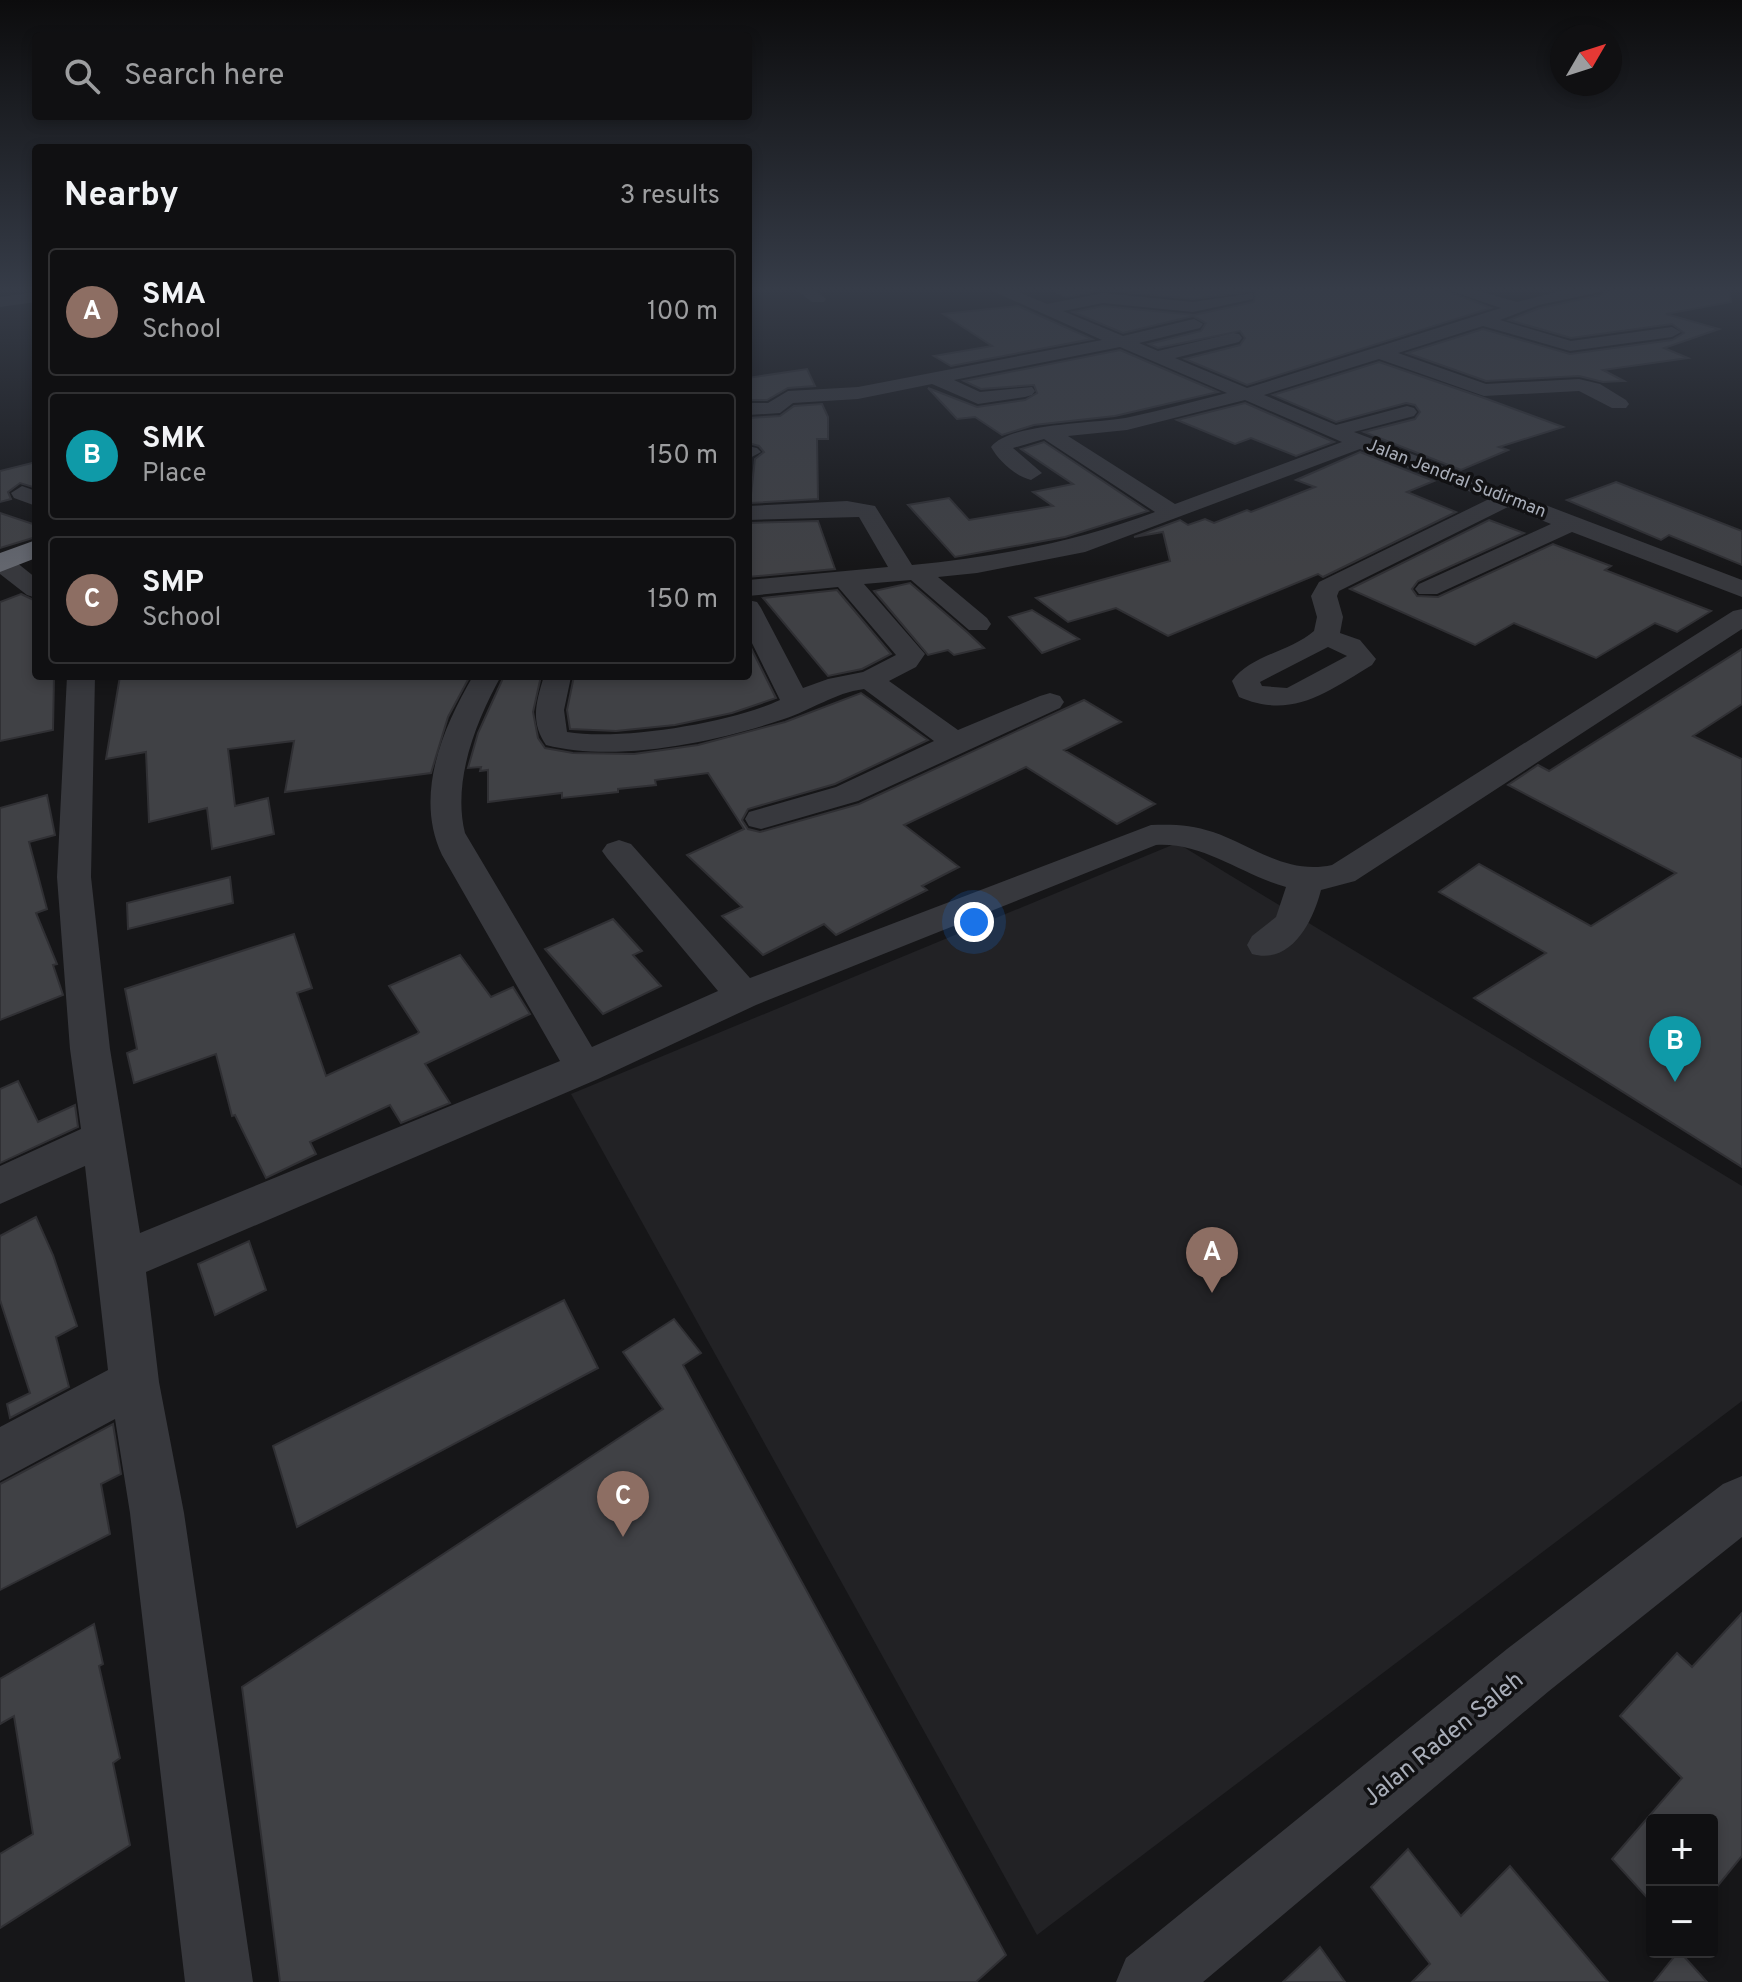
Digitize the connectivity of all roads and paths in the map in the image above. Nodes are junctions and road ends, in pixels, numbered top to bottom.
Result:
1 (910, 381) edge
2 (941, 381) edge
3 (1216, 381) edge
4 (1283, 381) edge
5 (1465, 381) edge
6 (1025, 391) dead end
7 (1247, 394) junction
8 (1619, 404) dead end
9 (752, 409) edge
10 (1407, 412) dead end
11 (1335, 431) junction
12 (1047, 432) junction
13 (1360, 442) junction
14 (1031, 473) dead end
15 (1507, 499) junction
16 (1171, 512) junction
17 (752, 513) edge
18 (1571, 523) junction
19 (32, 550) edge
20 (1, 563) edge
21 (912, 573) junction
22 (845, 579) junction
23 (32, 587) edge
24 (752, 588) edge
25 (1428, 589) dead end
26 (1740, 598) edge
27 (1699, 600) dead end
28 (752, 616) edge
29 (978, 624) dead end
30 (1323, 638) dead end
31 (81, 680) edge
32 (485, 680) edge
33 (556, 680) edge
34 (870, 680) junction
35 (1050, 702) dead end
36 (796, 704) junction
37 (956, 742) junction
38 (761, 819) dead end
39 (619, 851) dead end
40 (1305, 882) junction
41 (1265, 945) dead end
42 (743, 995) junction
43 (584, 1068) junction
44 (103, 1138) junction
45 (0, 1186) edge
46 (121, 1261) junction
47 (134, 1382) junction
48 (0, 1455) edge
49 (1742, 1503) edge
50 (219, 1982) edge
51 (1150, 1982) edge

1 - 9 street
2 - 6 street
3 - 7 street, Jalan Jendral Sudirman
4 - 7 street
5 - 8 street
7 - 11 street, Jalan Jendral Sudirman
7 - 12 street
10 - 11 street
11 - 13 street, Jalan Jendral Sudirman
12 - 14 street
12 - 16 street
13 - 15 street, Jalan Jendral Sudirman
13 - 16 street
15 - 18 street, Jalan Jendral Sudirman
15 - 30 street
16 - 21 street
17 - 21 street
18 - 25 street
18 - 26 street, Jalan Jendral Sudirman
19 - 20 highway
20 - 23 street
21 - 22 street
21 - 29 street
22 - 24 street
22 - 34 street
26 - 27 street
26 - 40 street
28 - 36 street
31 - 44 street
32 - 43 street
33 - 36 street
34 - 36 street
34 - 37 street
35 - 37 street
37 - 38 street
39 - 42 street
40 - 41 street
40 - 42 street
42 - 43 street
43 - 46 street
44 - 45 street
44 - 46 street
46 - 47 street
47 - 48 street
47 - 50 street
49 - 51 street, Jalan Raden Saleh

